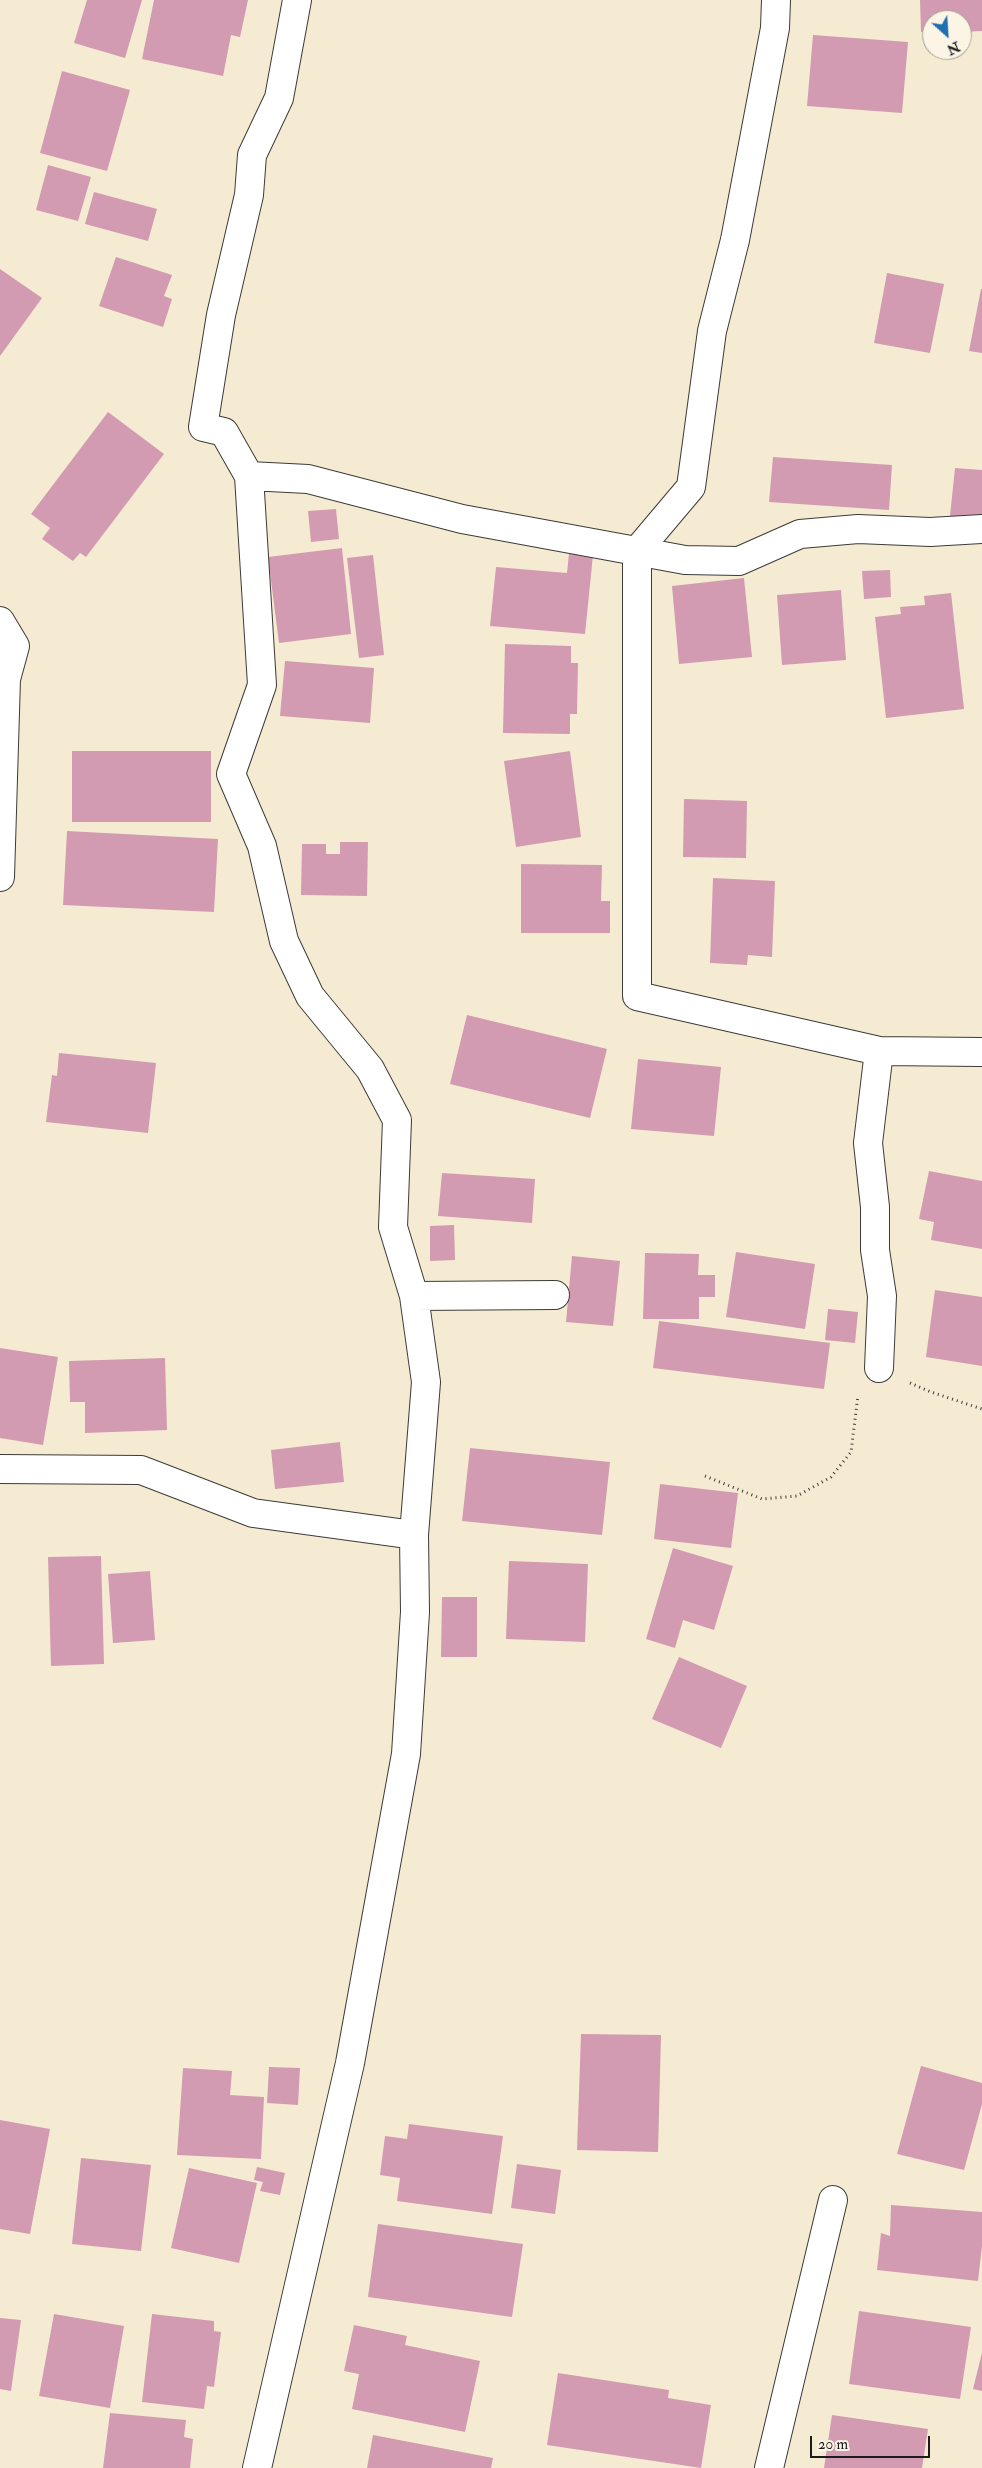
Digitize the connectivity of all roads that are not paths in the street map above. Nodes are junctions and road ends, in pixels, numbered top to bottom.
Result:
1 (297, 0) edge
2 (776, 0) edge
3 (249, 476) junction
4 (982, 529) edge
5 (637, 552) junction
6 (0, 621) edge
7 (0, 877) edge
8 (879, 1051) junction
9 (982, 1052) edge
10 (555, 1294) dead end
11 (414, 1296) junction
12 (879, 1368) road end
13 (0, 1469) edge
14 (414, 1535) junction
15 (833, 2200) dead end
16 (257, 2468) edge
17 (769, 2468) edge

1 - 3 street
2 - 5 street
3 - 5 street
3 - 11 street
4 - 5 street
5 - 8 street
6 - 7 street
8 - 9 street
8 - 12 street
10 - 11 street
11 - 14 street
13 - 14 street
14 - 16 street
15 - 17 street

